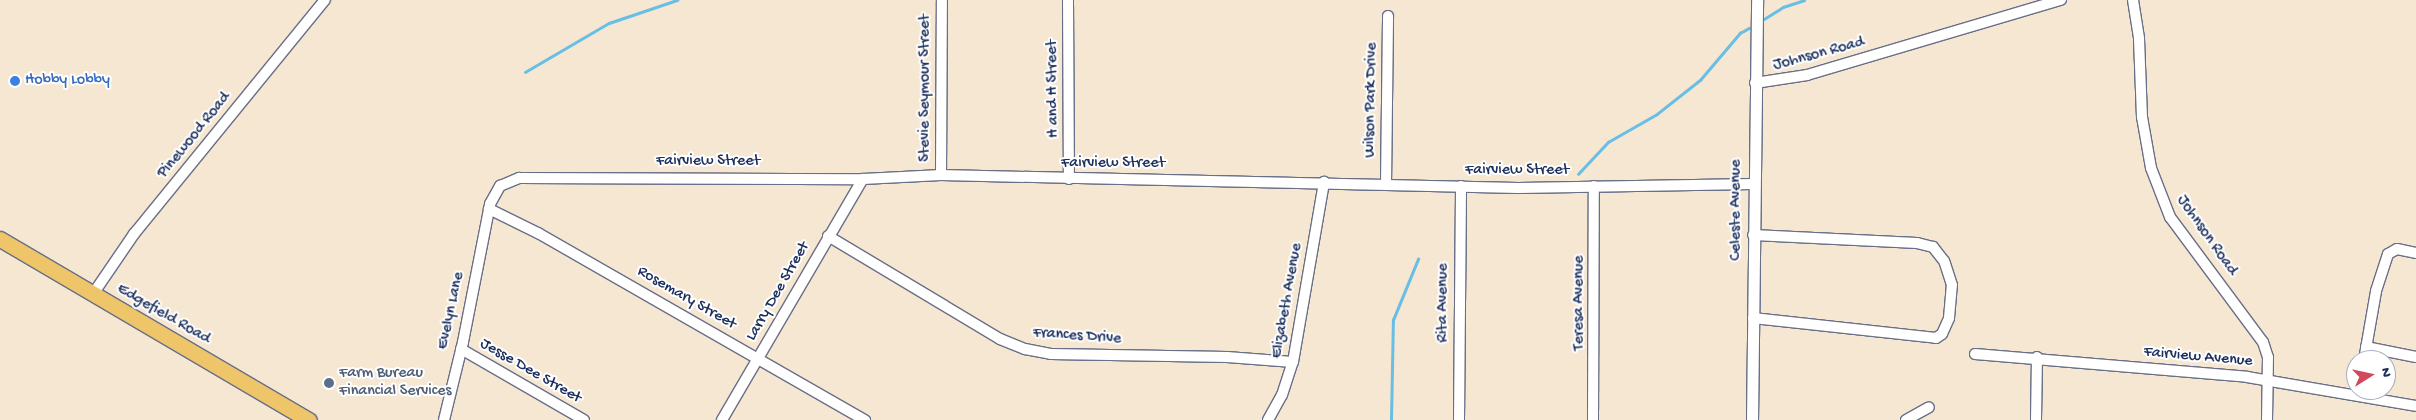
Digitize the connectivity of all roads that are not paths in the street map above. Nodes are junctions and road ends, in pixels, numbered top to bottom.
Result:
1 (325, 0) edge
2 (942, 0) edge
3 (1068, 0) edge
4 (1756, 0) edge
5 (2061, 0) edge
6 (2133, 0) edge
7 (1388, 16) dead end
8 (1755, 83) junction
9 (941, 175) junction
10 (863, 178) junction
11 (1069, 178) junction
12 (1324, 182) junction
13 (1386, 184) junction
14 (1753, 184) junction
15 (1461, 186) junction
16 (1594, 186) junction
17 (489, 209) junction
18 (1753, 235) junction
19 (828, 236) junction
20 (0, 239) edge
21 (2416, 253) edge
22 (93, 294) junction
23 (1753, 318) junction
24 (2366, 347) junction
25 (461, 349) junction
26 (2366, 350) edge
27 (1975, 354) dead end
28 (759, 357) junction
29 (2416, 357) edge
30 (2037, 358) junction
31 (1293, 362) junction
32 (2268, 380) junction
33 (2346, 391) edge
34 (2390, 400) edge
35 (2416, 406) edge
36 (1930, 407) dead end
37 (309, 420) edge
38 (444, 420) edge
39 (584, 420) edge
40 (722, 420) edge
41 (865, 420) edge
42 (1268, 420) edge
43 (1459, 420) edge
44 (1593, 420) edge
45 (1752, 420) edge
46 (1906, 420) edge
47 (2036, 420) edge
48 (2267, 420) edge

1 - 22 street, Pinewood Road
2 - 9 street, Stevie Seymour Street
3 - 11 street, H and H Street
4 - 8 street, Celeste Avenue
5 - 8 street, Johnson Road
6 - 32 street, Johnson Road
7 - 13 street, Wilson Park Drive
8 - 14 street, Celeste Avenue
9 - 10 street, Fairview Street
9 - 11 street, Fairview Street
10 - 17 street, Fairview Street
10 - 19 street, Larry Dee Street
11 - 12 street, Fairview Street
12 - 13 street, Fairview Street
12 - 31 street, Elizabeth Avenue
13 - 15 street, Fairview Street
14 - 16 street, Fairview Street
14 - 18 street, Celeste Avenue
15 - 16 street, Fairview Street
15 - 43 street, Rita Avenue
16 - 44 street, Teresa Avenue
17 - 25 street, Evelyn Lane
17 - 28 street, Rosemary Street
18 - 23 street, Celeste Avenue
18 - 23 street
19 - 28 street, Larry Dee Street
19 - 31 street, Frances Drive
20 - 22 main road, Edgefield Road
21 - 24 street
22 - 37 main road, Edgefield Road
23 - 45 street, Celeste Avenue
24 - 26 street
24 - 29 street
25 - 38 street, Evelyn Lane
25 - 39 street, Jesse Dee Street
27 - 30 street, Fairview Avenue
28 - 40 street, Larry Dee Street
28 - 41 street, Rosemary Street
30 - 32 street, Fairview Avenue
30 - 47 street
31 - 42 street, Elizabeth Avenue
32 - 33 street, Fairview Avenue
32 - 48 street, Johnson Road
34 - 35 street, Fairview Avenue
36 - 46 street

